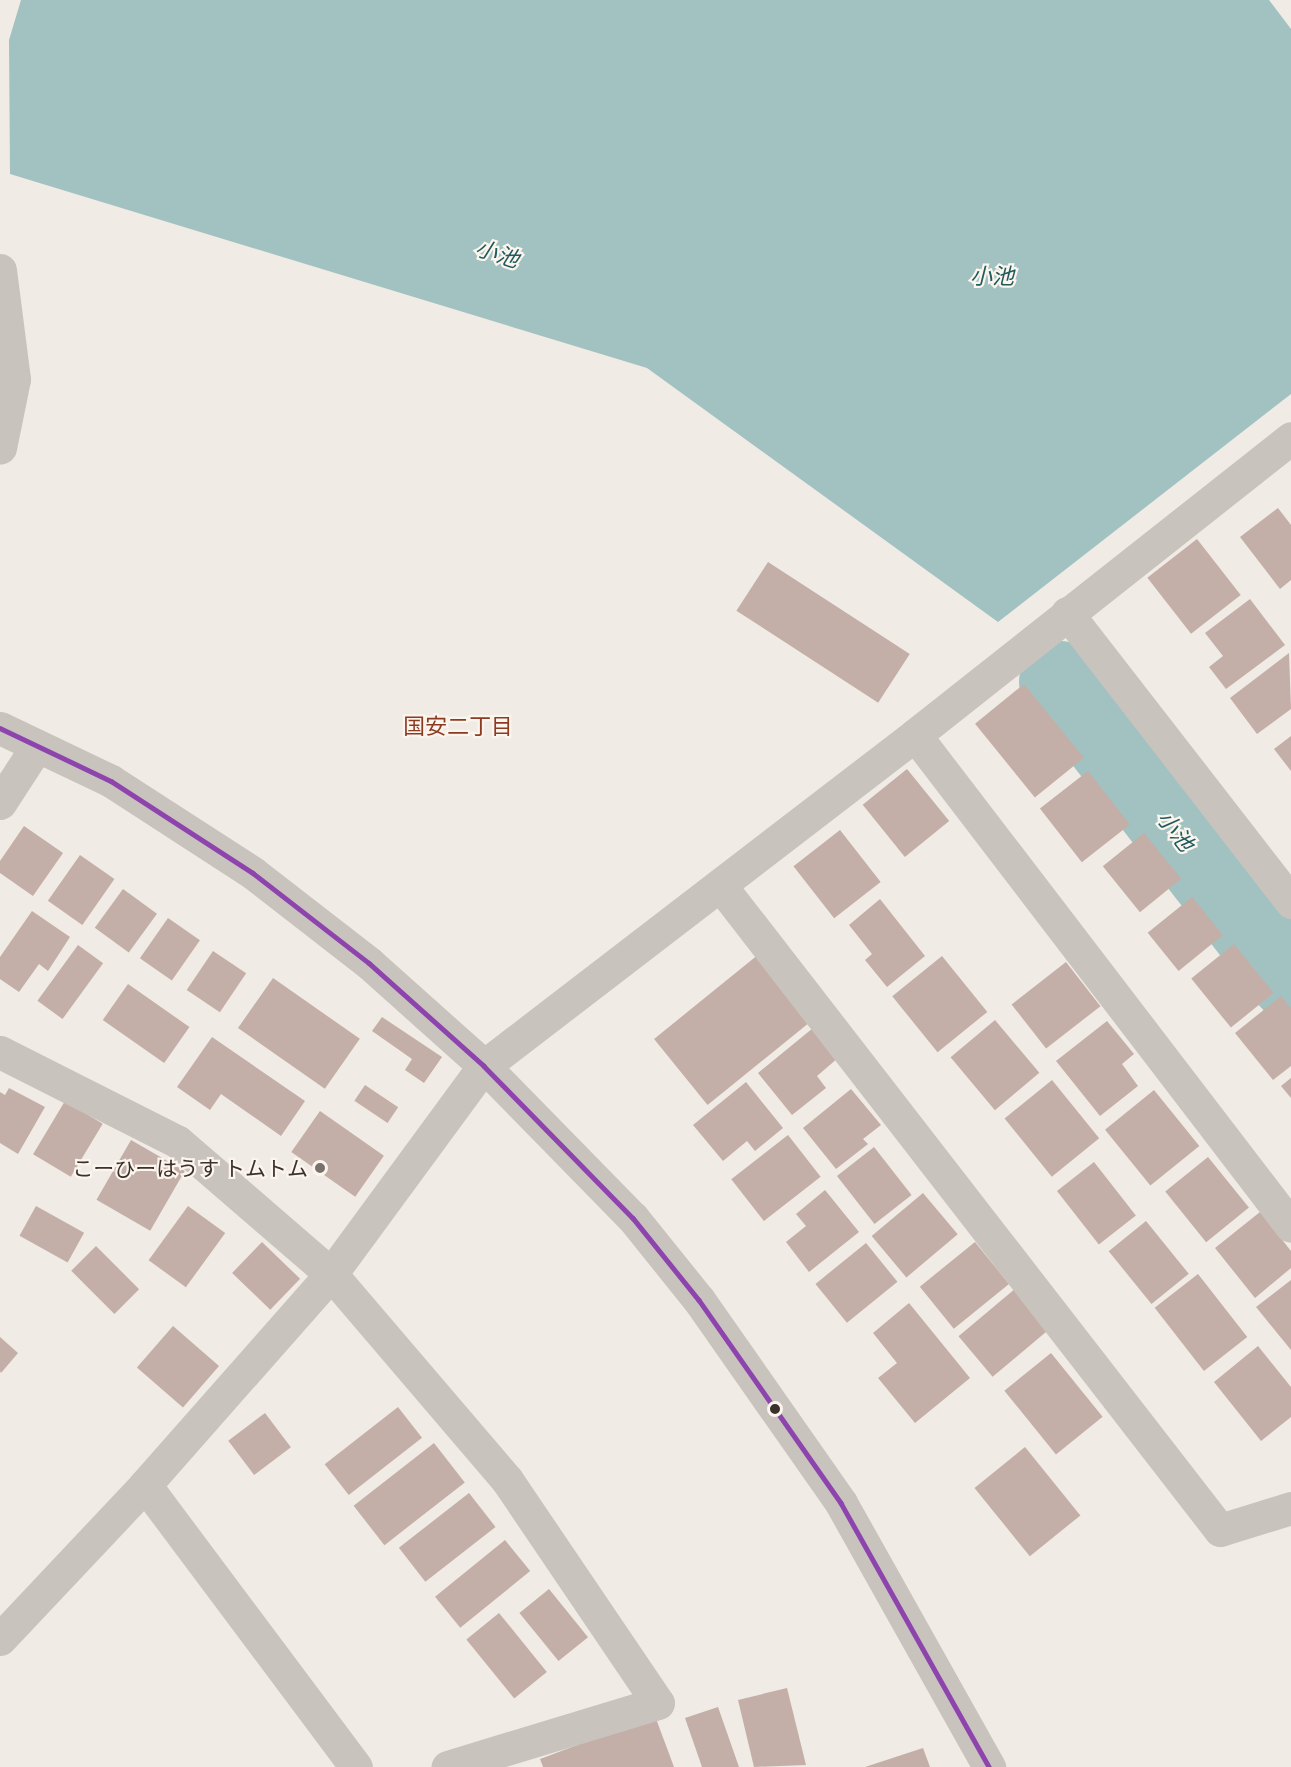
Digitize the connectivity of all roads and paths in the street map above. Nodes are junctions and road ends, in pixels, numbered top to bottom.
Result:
1 (0, 270) edge
2 (1291, 438) edge
3 (2, 440) edge
4 (1067, 613) junction
5 (0, 728) edge
6 (915, 735) junction
7 (37, 746) junction
8 (0, 803) edge
9 (720, 885) junction
10 (1291, 902) edge
11 (0, 1052) edge
12 (484, 1066) junction
13 (1291, 1226) edge
14 (331, 1274) junction
15 (145, 1485) junction
16 (1291, 1508) edge
17 (0, 1639) edge
18 (356, 1767) edge
19 (447, 1767) edge
20 (989, 1767) edge

1 - 3 street
2 - 4 street
4 - 6 street
4 - 10 street
5 - 7 street
6 - 9 street
6 - 13 street
7 - 8 street
7 - 12 street
9 - 12 street
9 - 16 street
11 - 14 street
12 - 14 street
12 - 20 street
14 - 15 street
14 - 19 street
15 - 17 street
15 - 18 street

